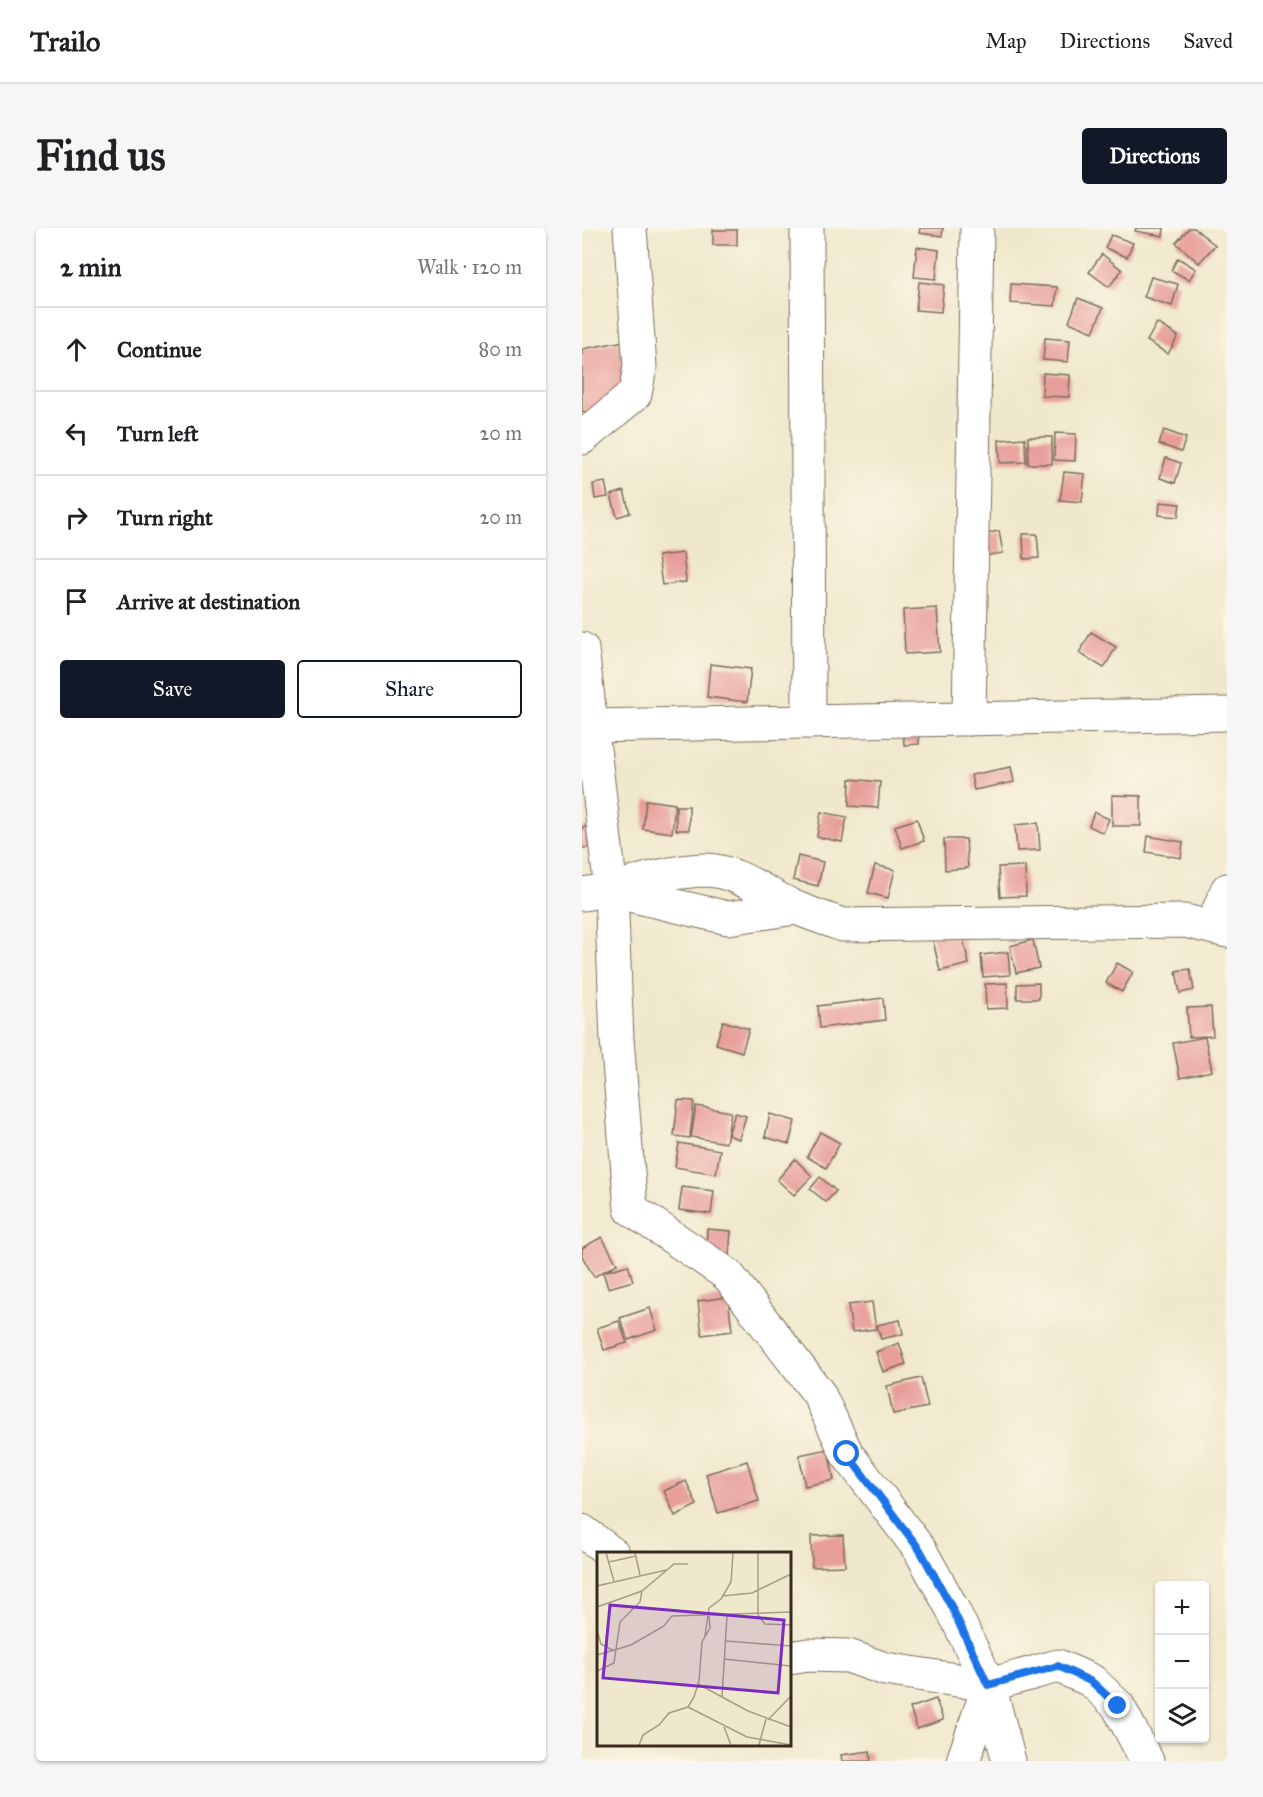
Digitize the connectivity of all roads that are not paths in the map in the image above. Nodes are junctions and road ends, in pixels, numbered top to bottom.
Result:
1 (630, 228) edge
2 (807, 228) edge
3 (977, 228) edge
4 (582, 438) edge
5 (582, 649) edge
6 (1227, 714) edge
7 (969, 719) junction
8 (808, 722) junction
9 (591, 726) junction
10 (1227, 890) edge
11 (596, 892) edge
12 (1220, 929) edge
13 (582, 1531) edge
14 (611, 1552) edge
15 (790, 1658) edge
16 (988, 1685) junction
17 (963, 1761) edge
18 (1009, 1761) edge
19 (1147, 1761) edge

1 - 4 street
2 - 8 street
3 - 7 street
5 - 9 street
6 - 7 street
7 - 8 street
8 - 9 street
9 - 11 street
10 - 12 street
11 - 12 street
11 - 16 street
13 - 14 street
15 - 16 street
16 - 17 street
16 - 18 street
16 - 19 street

